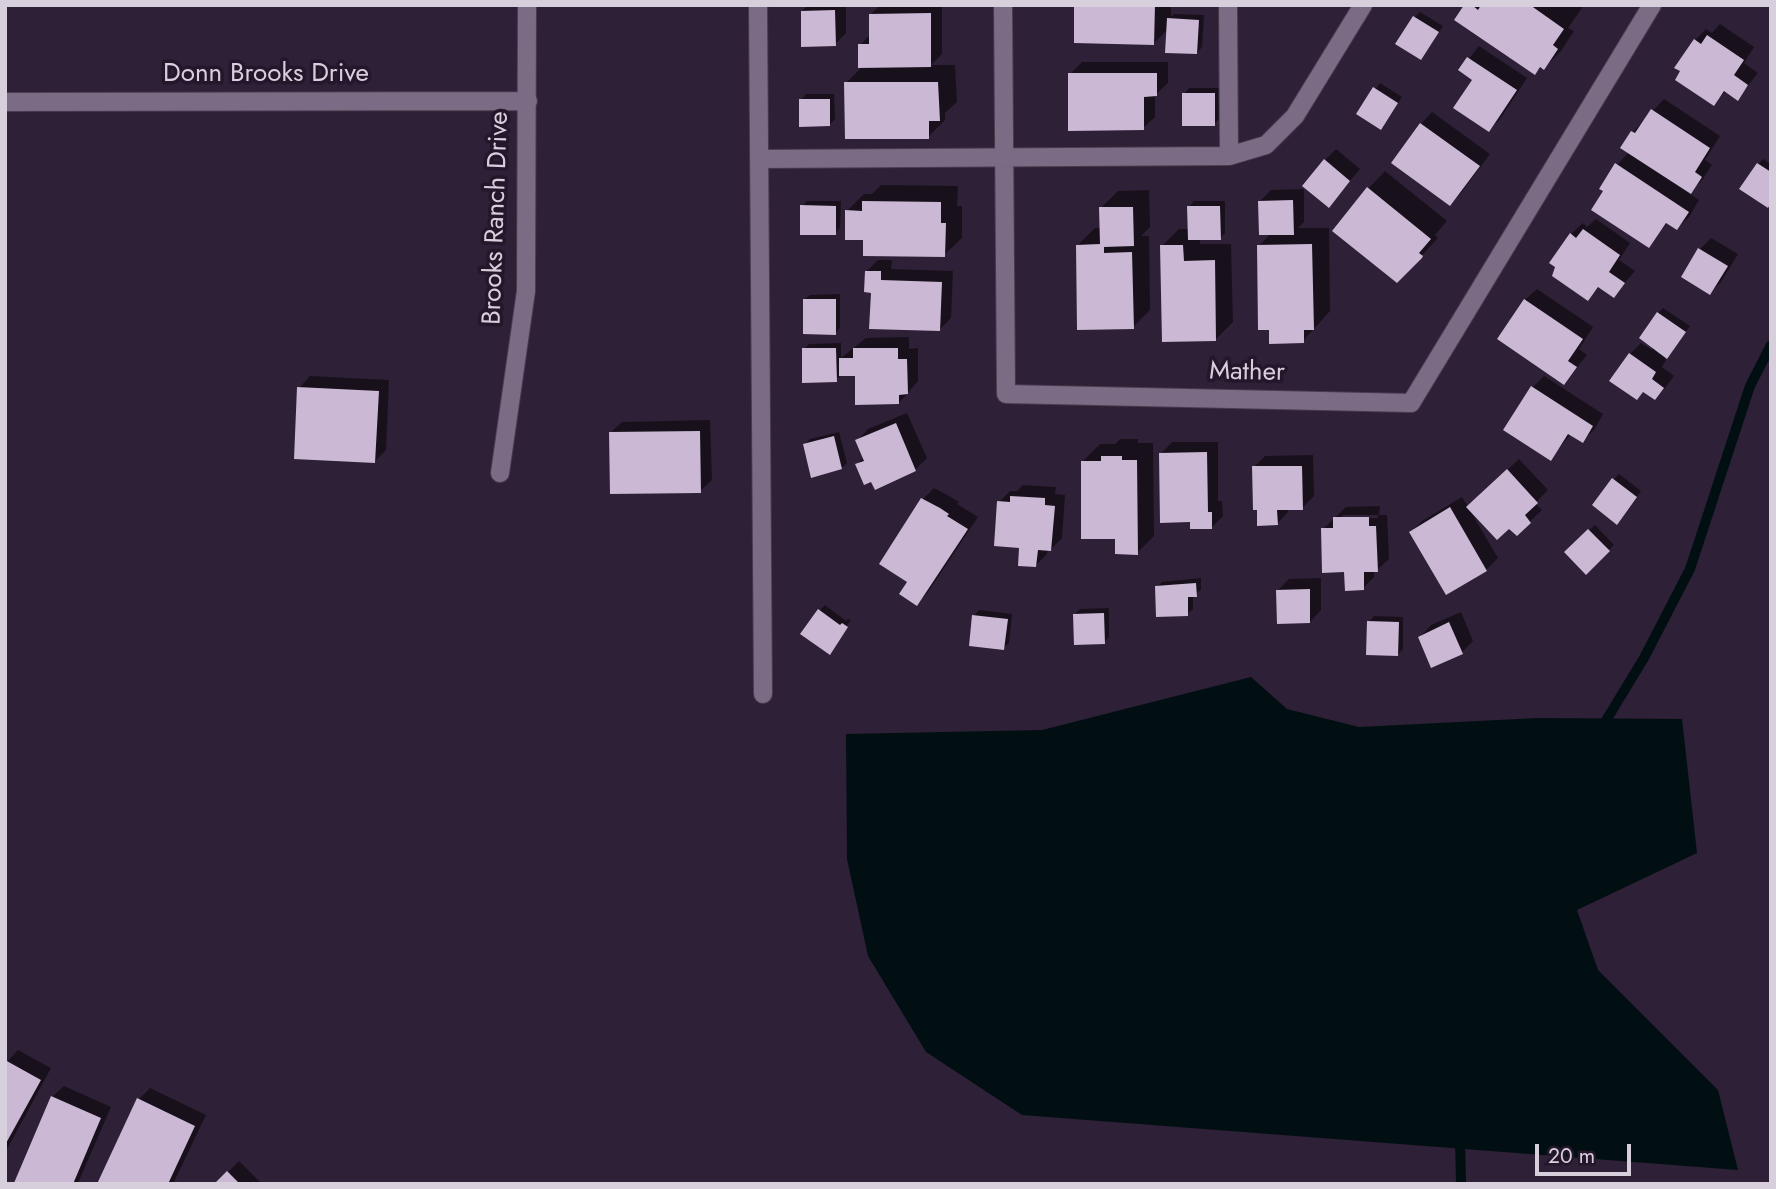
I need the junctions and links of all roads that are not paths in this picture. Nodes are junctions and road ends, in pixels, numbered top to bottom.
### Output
1 (527, 5) edge
2 (758, 5) edge
3 (1003, 5) edge
4 (1228, 5) edge
5 (1363, 5) edge
6 (1652, 5) edge
7 (527, 101) junction
8 (5, 102) edge
9 (1229, 156) junction
10 (1005, 157) junction
11 (759, 159) junction
12 (500, 474) dead end
13 (763, 694) dead end

1 - 7 street, Brooks Ranch Drive
2 - 11 street
3 - 10 street, Mather
4 - 9 street
5 - 9 street
6 - 10 street, Mather
7 - 8 street, Donn Brooks Drive
7 - 12 street, Brooks Ranch Drive
9 - 10 street
10 - 11 street
11 - 13 street

